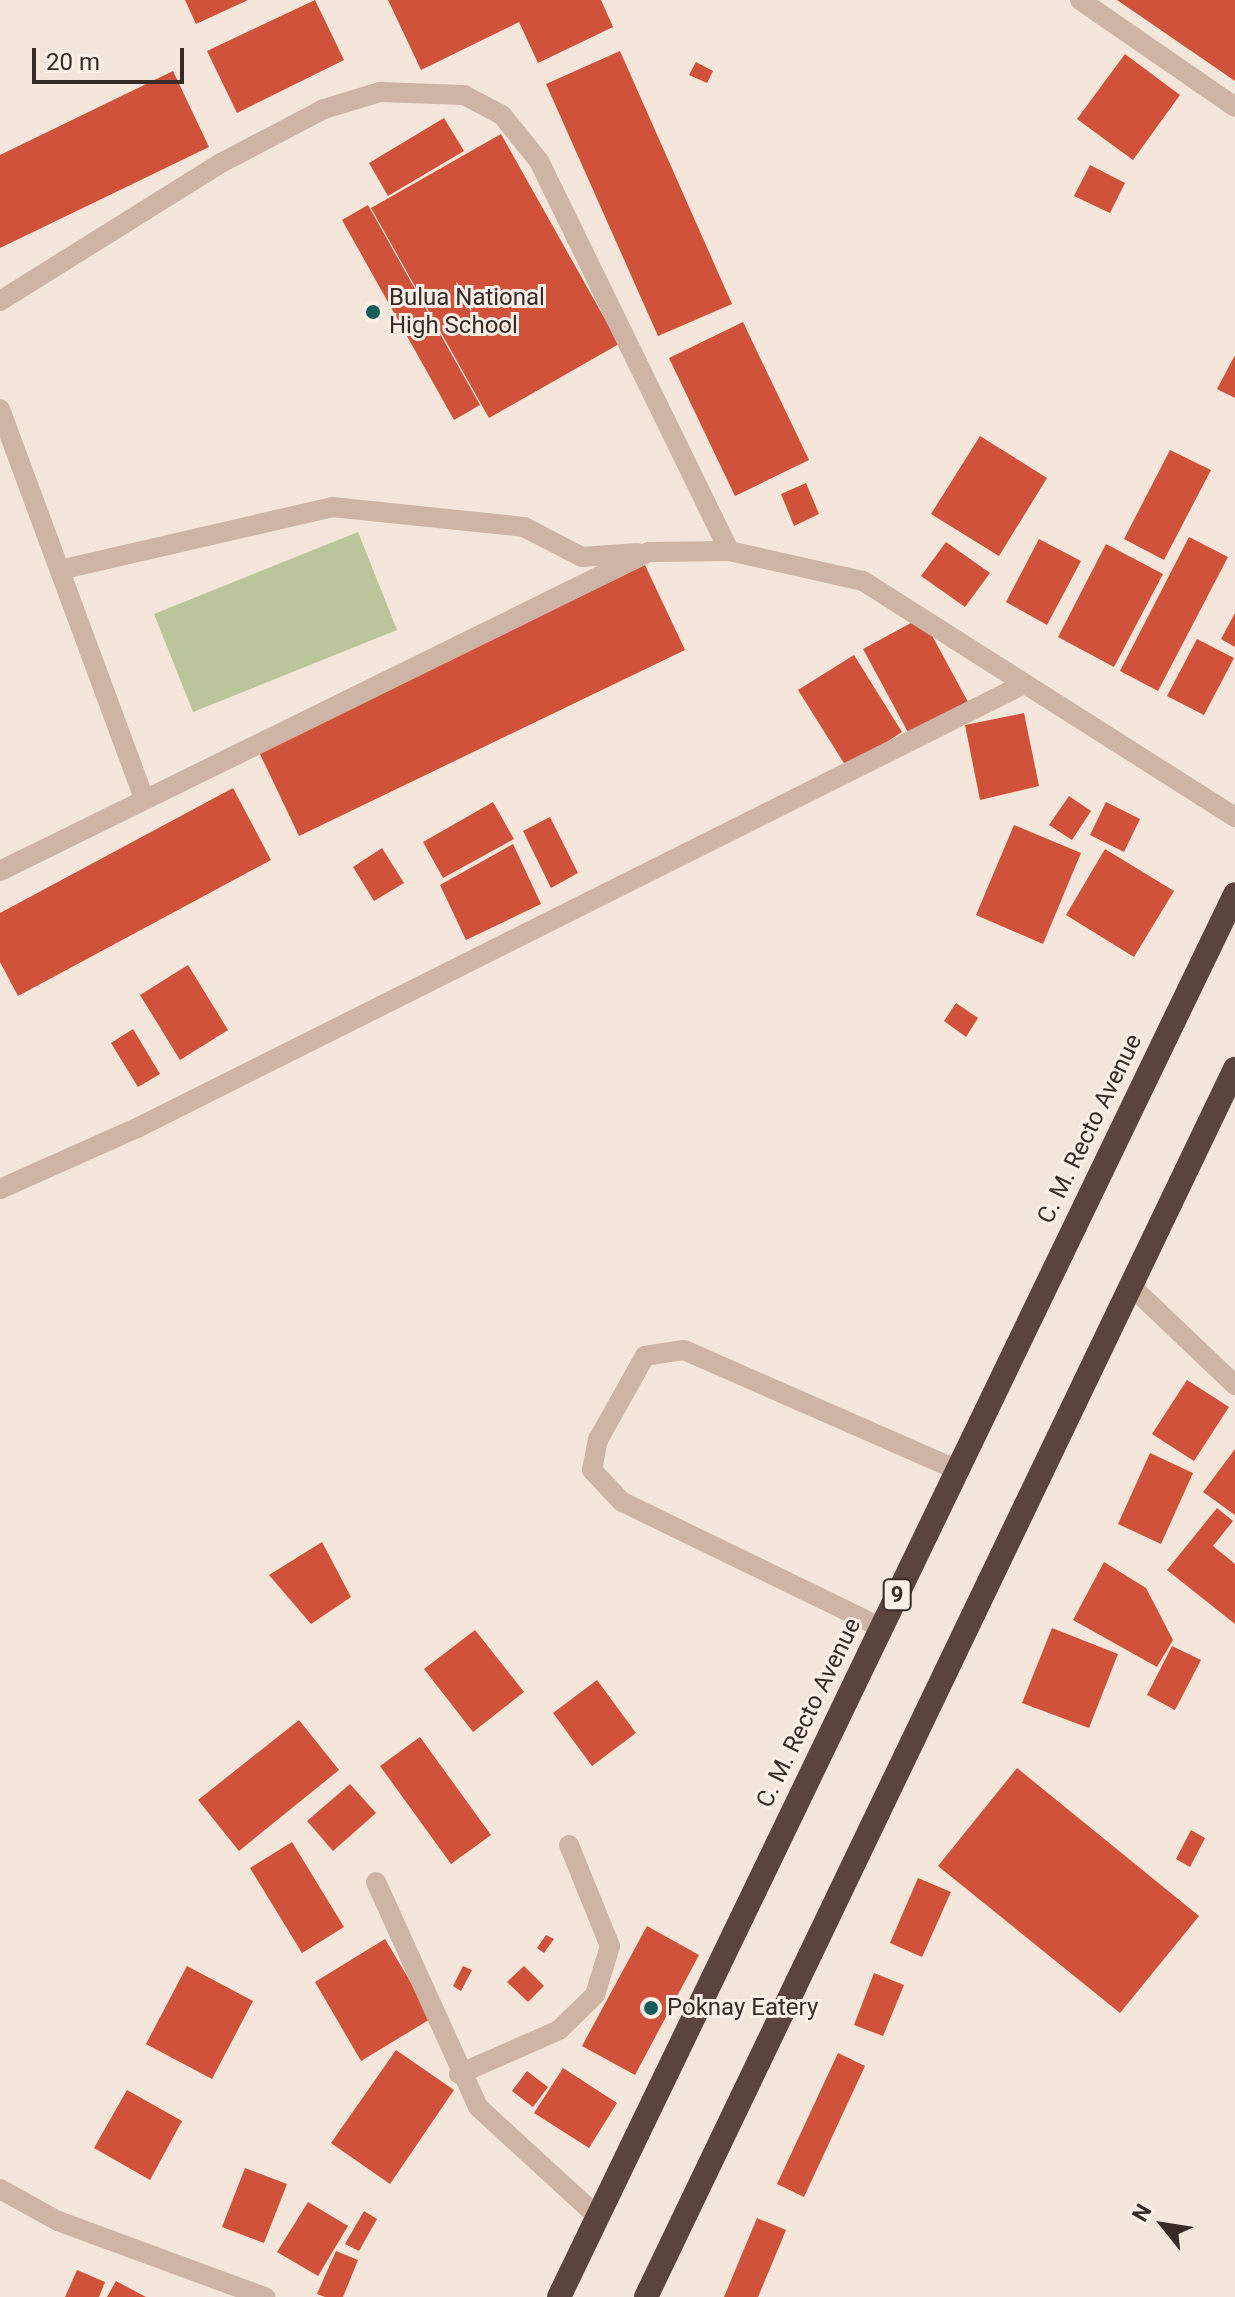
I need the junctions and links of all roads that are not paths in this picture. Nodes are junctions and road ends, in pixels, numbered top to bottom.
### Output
1 (1080, 0) edge
2 (1235, 107) edge
3 (0, 301) edge
4 (0, 409) edge
5 (729, 551) junction
6 (649, 552) junction
7 (64, 569) junction
8 (1022, 685) junction
9 (143, 796) junction
10 (1235, 817) edge
11 (0, 871) edge
12 (1235, 894) edge
13 (1235, 1069) edge
14 (0, 1189) edge
15 (1131, 1286) junction
16 (1235, 1385) edge
17 (957, 1470) junction
18 (882, 1628) junction
19 (569, 1845) dead end
20 (376, 1882) dead end
21 (459, 2074) junction
22 (0, 2189) edge
23 (597, 2216) junction
24 (265, 2297) edge
25 (559, 2297) edge
26 (646, 2297) edge

1 - 2 street
3 - 5 street
4 - 7 street
5 - 6 street
5 - 8 street
6 - 7 street
6 - 9 street
7 - 9 street
8 - 10 street
8 - 14 street
9 - 11 street
12 - 17 highway, C. M. Recto Avenue / 9
13 - 15 highway
15 - 16 street
15 - 26 highway
17 - 18 highway, C. M. Recto Avenue / 9
17 - 18 street
18 - 23 highway, C. M. Recto Avenue / 9
19 - 21 street
20 - 21 street
21 - 23 street
22 - 24 street
23 - 25 highway, C. M. Recto Avenue / 9

